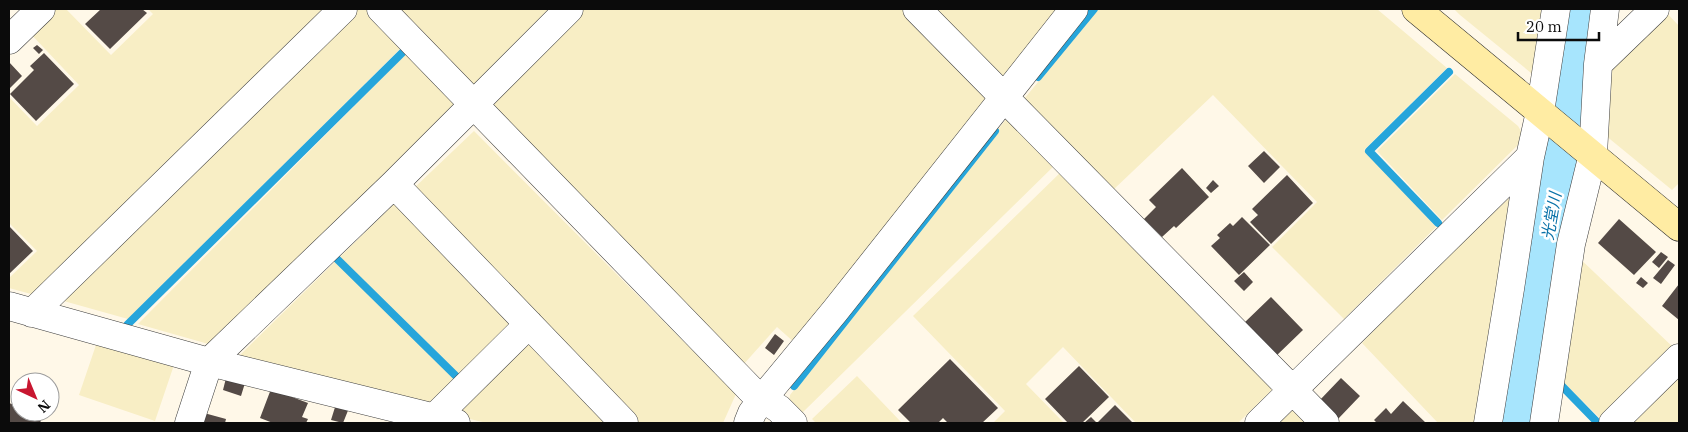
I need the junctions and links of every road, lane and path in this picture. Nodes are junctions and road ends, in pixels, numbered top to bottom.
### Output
1 (40, 9) edge
2 (343, 9) edge
3 (381, 9) edge
4 (569, 9) edge
5 (917, 9) edge
6 (1074, 9) edge
7 (1416, 9) edge
8 (1556, 9) edge
9 (1605, 9) edge
10 (1655, 9) edge
11 (9, 40) edge
12 (1598, 64) junction
13 (1004, 96) junction
14 (474, 103) junction
15 (1542, 113) junction
16 (1590, 151) junction
17 (1530, 158) junction
18 (394, 184) junction
19 (1679, 227) edge
20 (20, 309) edge
21 (529, 324) junction
22 (1679, 358) edge
23 (209, 362) junction
24 (1292, 390) junction
25 (764, 398) junction
26 (439, 422) edge
27 (189, 423) edge
28 (624, 423) edge
29 (748, 423) edge
30 (793, 423) edge
31 (1259, 423) edge
32 (1325, 423) edge
33 (1488, 423) edge
34 (1544, 423) edge
35 (1614, 423) edge

1 - 11 street
2 - 20 street
3 - 14 street
4 - 14 street
5 - 13 street
6 - 13 street
7 - 15 street
8 - 15 street
9 - 12 street
10 - 12 street
12 - 16 street
13 - 24 street
13 - 25 street
14 - 18 street
14 - 25 street
15 - 16 street
15 - 17 street
16 - 19 street
16 - 34 street
17 - 24 street
17 - 33 street
18 - 21 street
18 - 23 street
20 - 23 street
21 - 26 street
21 - 28 street
22 - 35 street
23 - 26 street
23 - 27 street
24 - 31 street
24 - 32 street
25 - 29 street
25 - 30 street

